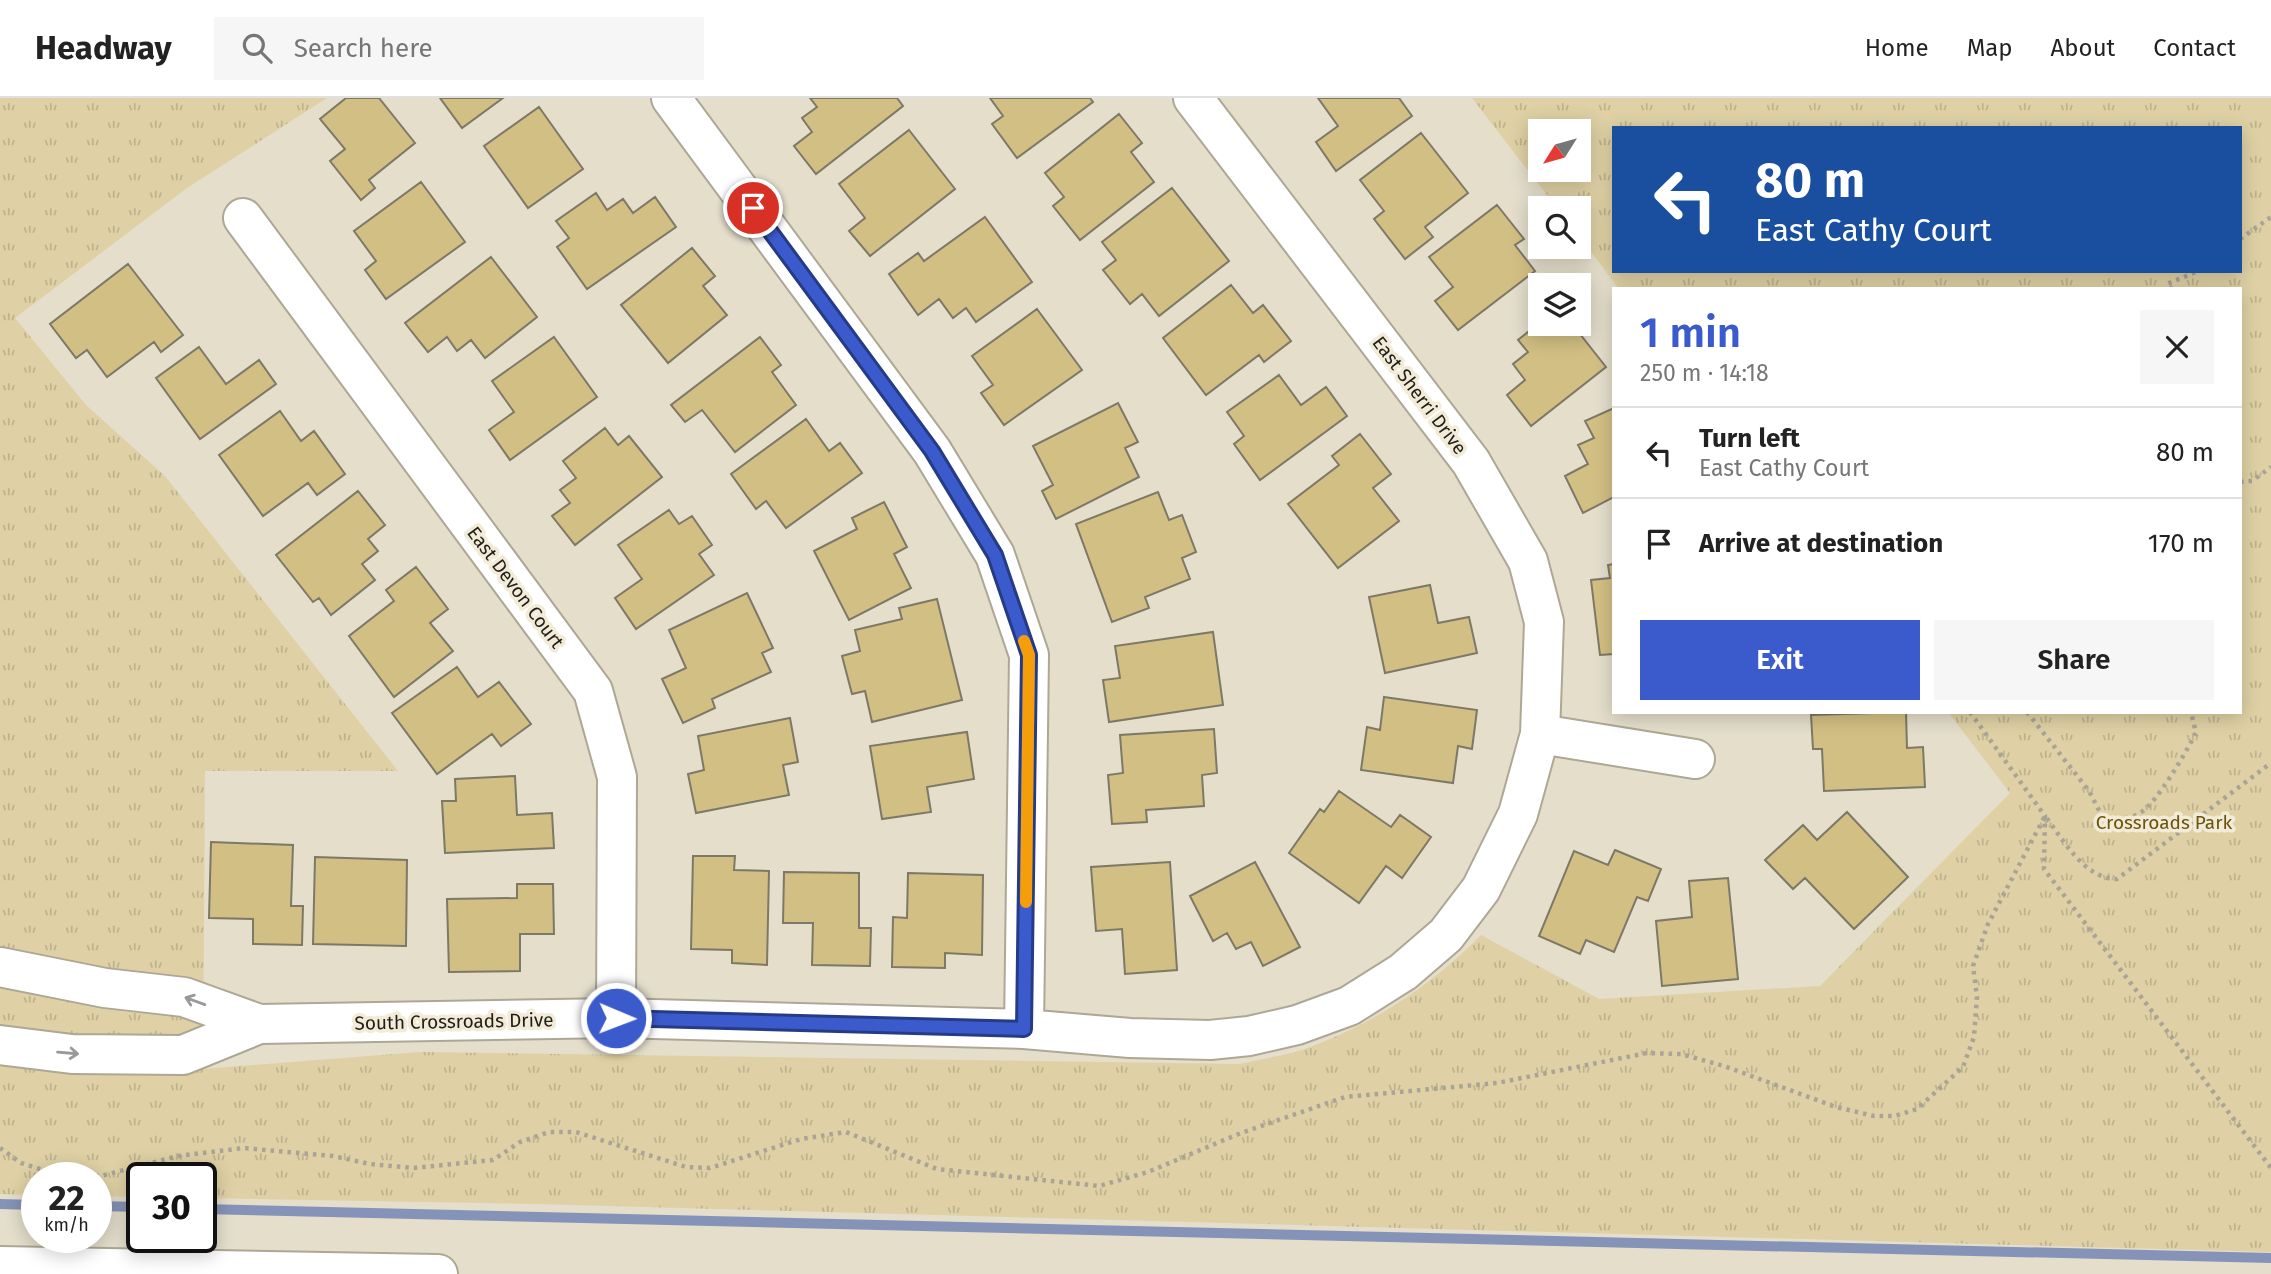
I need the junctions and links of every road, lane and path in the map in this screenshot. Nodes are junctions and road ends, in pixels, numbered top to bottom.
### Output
1 (671, 98) edge
2 (1193, 98) edge
3 (2271, 217) edge
4 (243, 218) dead end
5 (2242, 238) edge
6 (2193, 273) edge
7 (2170, 287) edge
8 (2271, 467) edge
9 (2242, 482) edge
10 (1971, 714) edge
11 (2029, 714) edge
12 (2192, 714) edge
13 (1540, 734) junction
14 (1695, 759) dead end
15 (2271, 763) edge
16 (2045, 816) junction
17 (0, 967) edge
18 (616, 1018) junction
19 (259, 1024) junction
20 (1024, 1029) junction
21 (0, 1045) edge
22 (0, 1147) edge
23 (21, 1163) edge
24 (2271, 1168) edge
25 (112, 1173) edge
26 (0, 1266) edge
27 (438, 1274) edge

1 - 20 street
2 - 13 street, East Sherri Drive
3 - 5 path
4 - 18 street, East Devon Court
6 - 7 path
8 - 9 path
10 - 16 path
11 - 12 path
13 - 14 street
13 - 20 street, South Crossroads Drive
15 - 16 path
16 - 24 path
16 - 25 path
19 -> 17 street, South Crossroads Drive
18 - 19 street, South Crossroads Drive
18 - 20 street, South Crossroads Drive
21 -> 19 street, South Crossroads Drive
22 - 23 path
26 - 27 street

